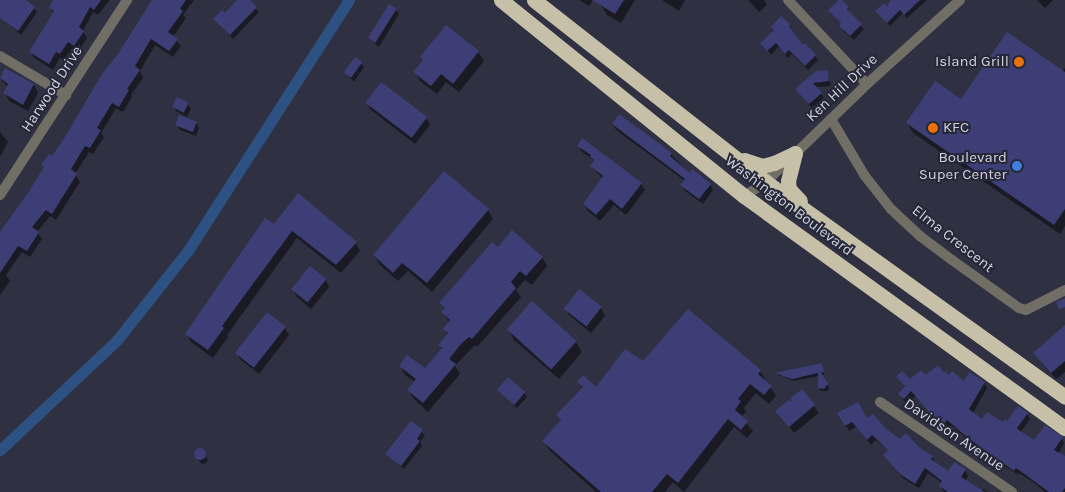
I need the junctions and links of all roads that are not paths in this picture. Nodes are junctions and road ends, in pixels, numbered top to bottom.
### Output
1 (127, 0) edge
2 (501, 0) edge
3 (534, 0) edge
4 (788, 0) edge
5 (960, 0) edge
6 (0, 56) edge
7 (867, 84) junction
8 (66, 95) junction
9 (831, 119) junction
10 (715, 142) junction
11 (795, 153) junction
12 (766, 182) junction
13 (0, 194) edge
14 (744, 196) junction
15 (816, 219) junction
16 (1065, 290) edge
17 (1065, 397) edge
18 (880, 402) dead end
19 (1065, 428) edge
20 (1012, 492) edge

1 - 8 street, Harwood Drive
2 - 14 highway, Washington Boulevard
3 - 10 highway, Washington Boulevard
4 - 7 street
5 - 7 street, Ken Hill Drive
6 - 8 street
7 - 9 street, Ken Hill Drive
8 - 13 street, Harwood Drive
9 - 11 street, Ken Hill Drive
9 - 16 street, Elma Crescent
10 - 11 highway
10 - 12 highway, Washington Boulevard
11 - 12 street, Ken Hill Drive
11 - 15 highway
12 - 14 street, Ken Hill Drive
12 - 15 highway, Washington Boulevard
14 - 19 highway, Washington Boulevard
15 - 17 highway, Washington Boulevard
18 - 20 street, Davidson Avenue

